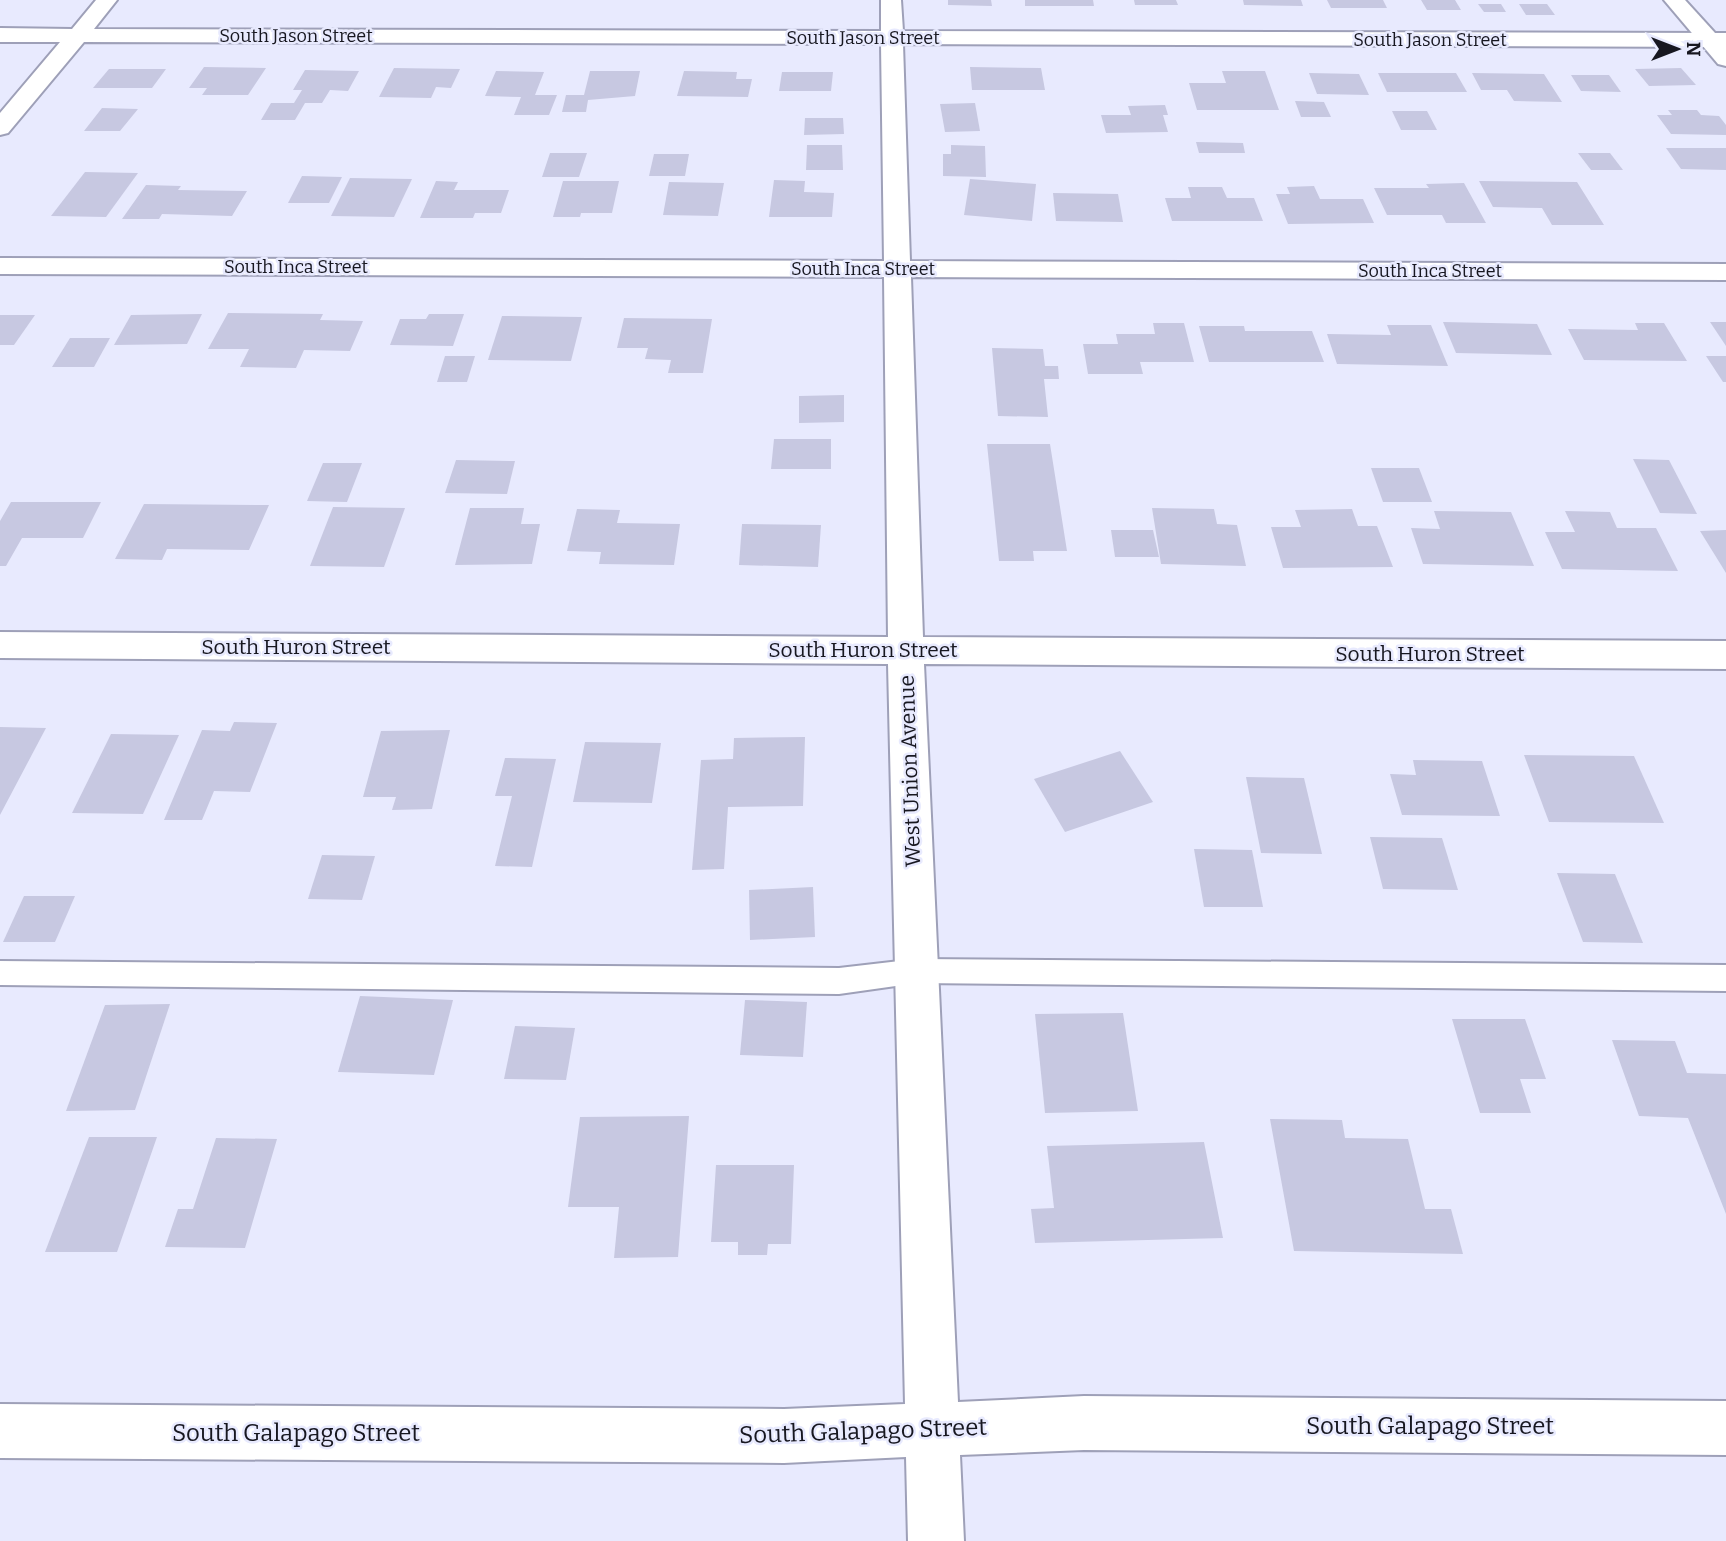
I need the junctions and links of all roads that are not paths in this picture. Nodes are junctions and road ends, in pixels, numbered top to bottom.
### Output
1 (107, 0) edge
2 (891, 0) edge
3 (1674, 0) edge
4 (0, 34) edge
5 (77, 35) junction
6 (892, 38) junction
7 (1718, 40) edge
8 (1726, 59) edge
9 (0, 128) edge
10 (0, 265) edge
11 (898, 270) junction
12 (1726, 272) edge
13 (0, 645) edge
14 (906, 650) junction
15 (1726, 655) edge
16 (917, 971) junction
17 (0, 973) edge
18 (1726, 978) edge
19 (1726, 1428) edge
20 (0, 1431) edge
21 (933, 1431) junction
22 (936, 1541) edge

1 - 5 street
2 - 6 street, West Union Avenue
3 - 7 street
4 - 5 street, South Jason Street
5 - 6 street, South Jason Street
5 - 9 street
6 - 7 street, South Jason Street
6 - 11 street, West Union Avenue
7 - 8 street
10 - 11 street, South Inca Street
11 - 12 street, South Inca Street
11 - 14 street, West Union Avenue
13 - 14 street, South Huron Street
14 - 15 street, South Huron Street
14 - 16 street, West Union Avenue
16 - 17 lane
16 - 18 lane
16 - 21 street, West Union Avenue
19 - 21 street, South Galapago Street
20 - 21 street, South Galapago Street
21 - 22 street, West Union Avenue

